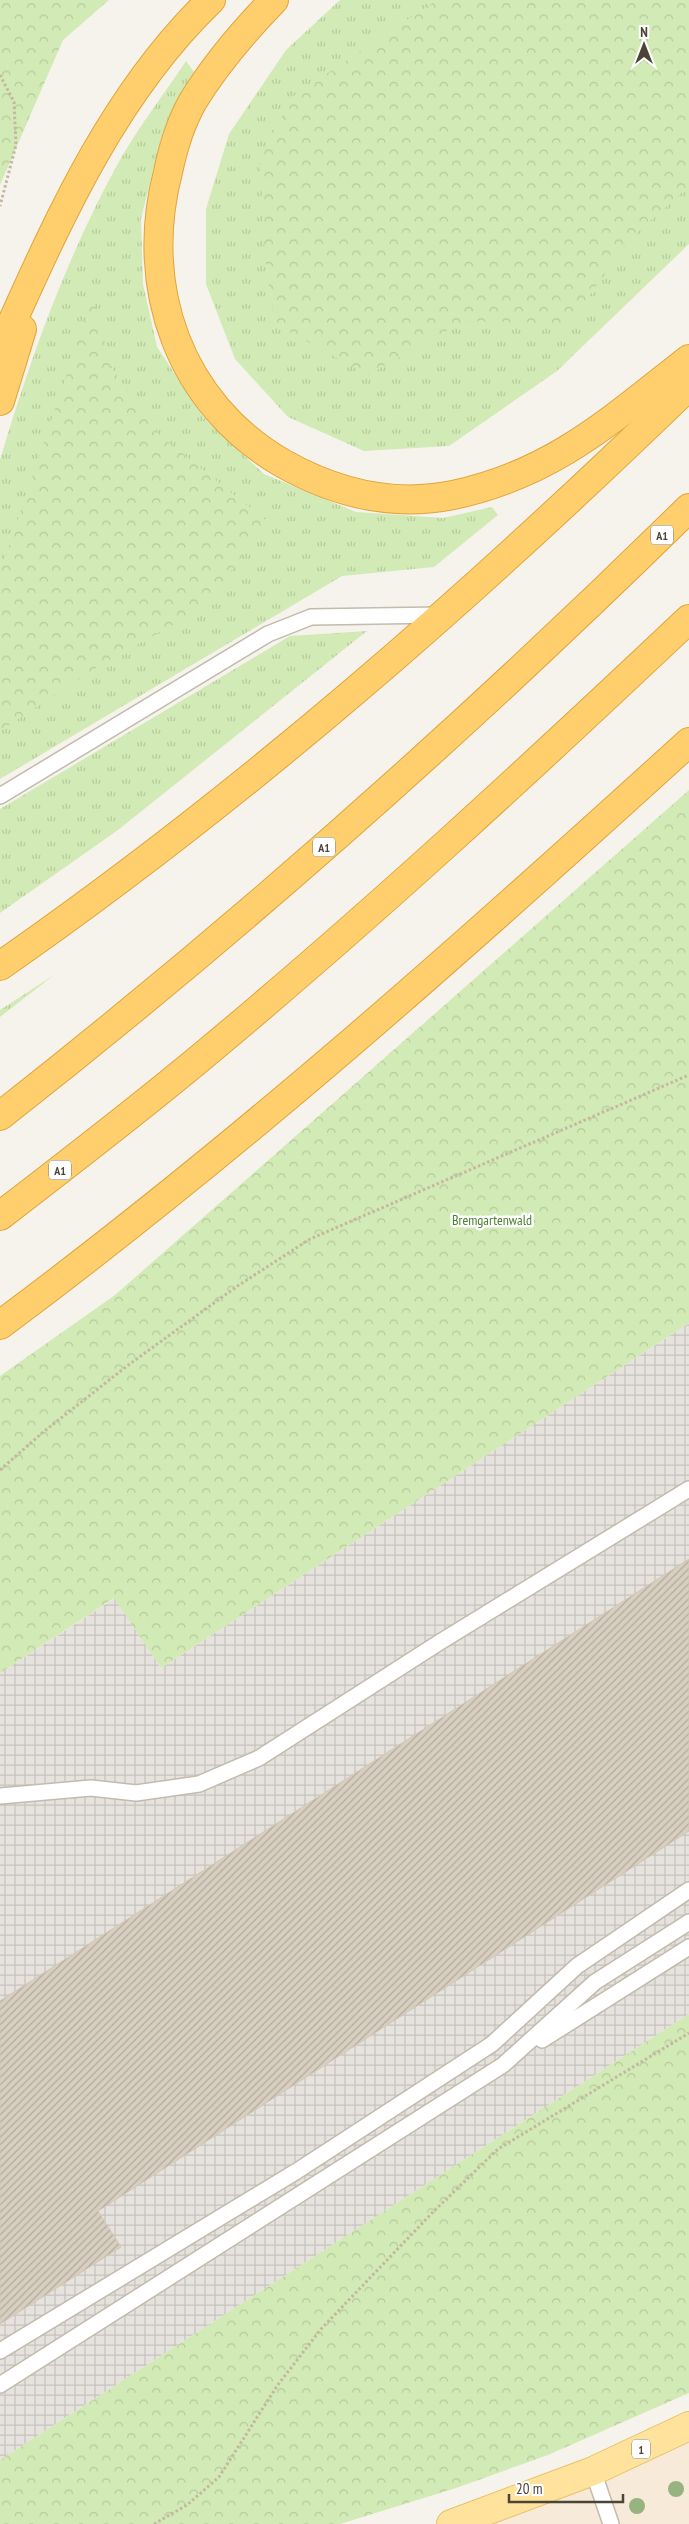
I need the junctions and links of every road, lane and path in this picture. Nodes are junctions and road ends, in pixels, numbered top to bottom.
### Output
1 (211, 0) edge
2 (274, 0) edge
3 (0, 75) edge
4 (0, 206) edge
5 (51, 236) junction
6 (0, 348) edge
7 (689, 360) edge
8 (689, 386) edge
9 (0, 401) edge
10 (689, 508) edge
11 (444, 615) junction
12 (689, 619) edge
13 (689, 742) edge
14 (0, 796) edge
15 (0, 966) edge
16 (689, 1075) edge
17 (0, 1116) edge
18 (0, 1216) edge
19 (0, 1325) edge
20 (0, 1470) edge
21 (689, 1489) edge
22 (0, 1796) edge
23 (689, 1890) edge
24 (689, 1922) edge
25 (689, 1946) edge
26 (689, 2033) edge
27 (503, 2065) junction
28 (0, 2351) edge
29 (0, 2385) edge
30 (689, 2426) edge
31 (593, 2471) junction
32 (154, 2524) edge
33 (451, 2524) edge
34 (611, 2524) edge

1 - 5 highway
2 - 7 highway
3 - 4 path
5 - 6 highway
5 - 9 highway
8 - 11 highway
10 - 17 highway, A1
11 - 14 lane
11 - 15 highway
12 - 18 highway, A1
13 - 19 highway
16 - 20 path
21 - 22 lane
23 - 28 lane
24 - 27 lane
25 - 27 lane
26 - 32 path
27 - 29 lane
30 - 31 main road, 1
31 - 33 main road, 1
31 - 34 lane

